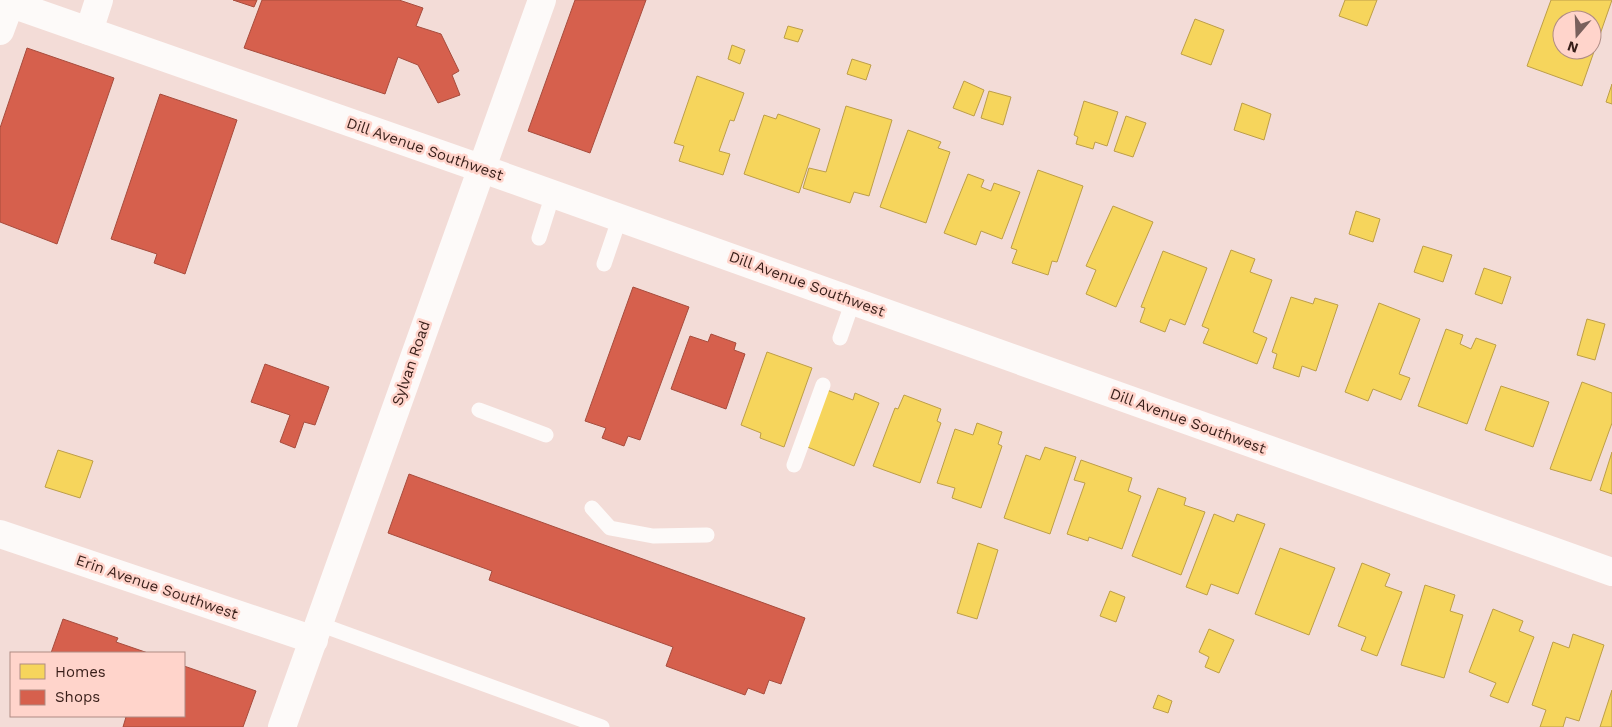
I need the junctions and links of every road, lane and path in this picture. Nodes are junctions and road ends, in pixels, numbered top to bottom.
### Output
1 (99, 0) edge
2 (542, 0) edge
3 (5, 2) edge
4 (0, 31) edge
5 (89, 31) junction
6 (480, 168) junction
7 (552, 194) junction
8 (620, 217) junction
9 (539, 238) dead end
10 (604, 264) dead end
11 (853, 301) junction
12 (840, 338) dead end
13 (823, 385) dead end
14 (479, 410) dead end
15 (546, 435) dead end
16 (794, 465) dead end
17 (592, 508) dead end
18 (0, 534) edge
19 (707, 535) dead end
20 (1612, 572) edge
21 (316, 632) junction
22 (282, 727) edge
23 (602, 727) edge

1 - 5 main road
2 - 6 main road, Sylvan Road
3 - 4 main road
3 - 5 main road, Dill Avenue Southwest
5 - 6 main road, Dill Avenue Southwest
6 - 7 main road, Dill Avenue Southwest
6 - 21 main road, Sylvan Road
7 - 8 main road, Dill Avenue Southwest
7 - 9 lane
8 - 10 lane
8 - 11 main road, Dill Avenue Southwest
11 - 12 lane
11 - 20 main road, Dill Avenue Southwest
13 - 16 lane
14 - 15 lane
17 - 19 lane
18 - 21 main road, Erin Avenue Southwest
21 - 22 main road, Sylvan Road
21 - 23 lane

